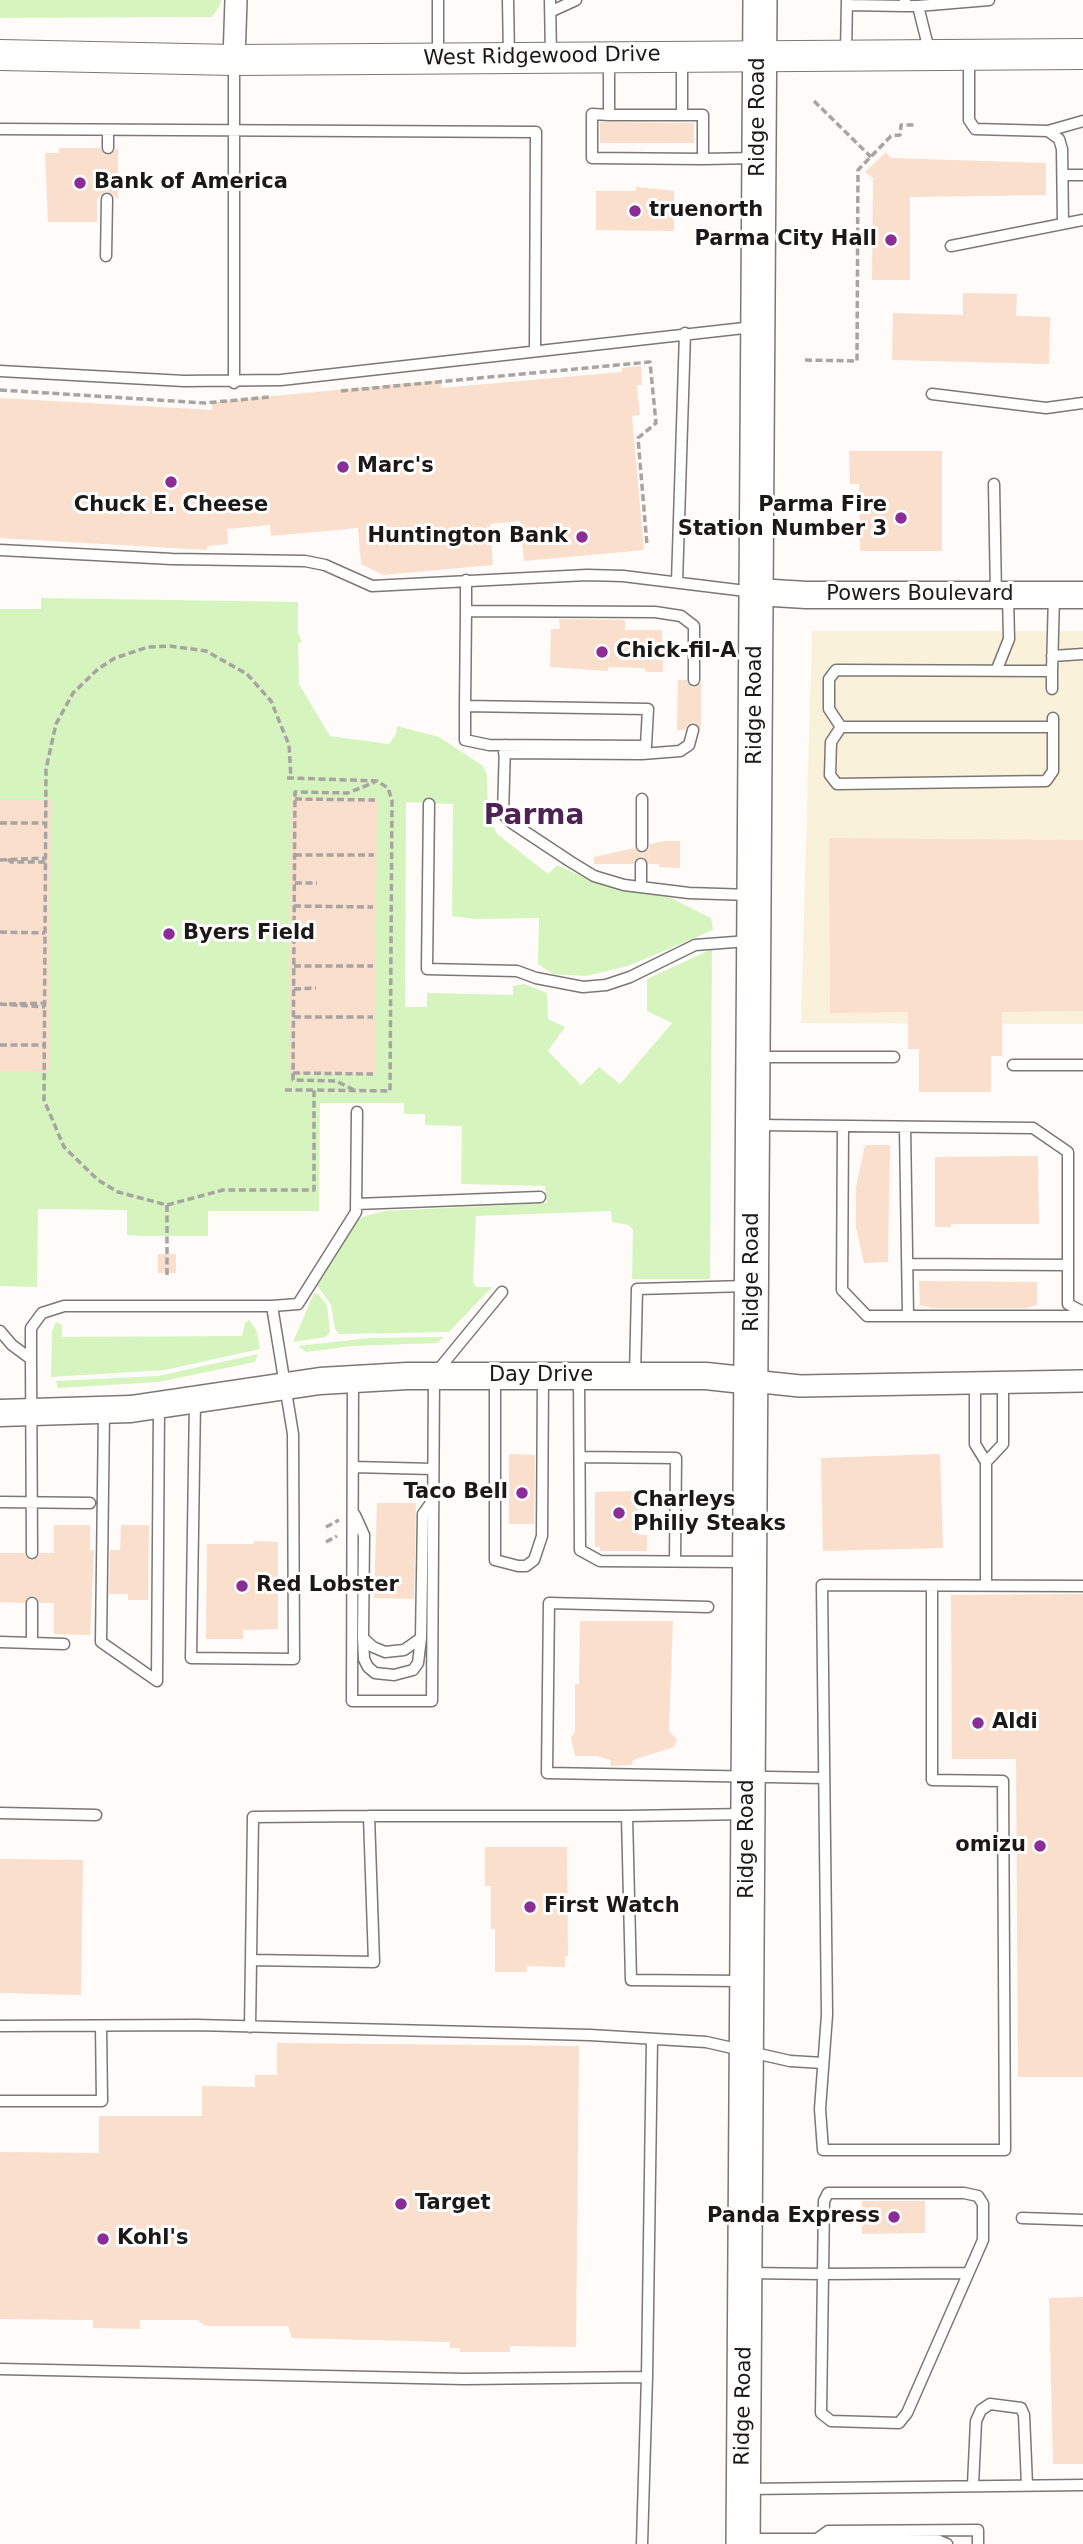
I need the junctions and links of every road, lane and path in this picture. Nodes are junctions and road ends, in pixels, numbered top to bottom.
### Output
1 (236, 0) edge
2 (438, 0) edge
3 (508, 0) edge
4 (576, 0) edge
5 (760, 0) edge
6 (989, 0) edge
7 (847, 3) edge
8 (905, 3) edge
9 (551, 6) edge
10 (918, 6) junction
11 (4, 51) edge
12 (759, 54) junction
13 (846, 54) junction
14 (969, 54) junction
15 (1083, 54) edge
16 (682, 55) junction
17 (609, 56) junction
18 (509, 57) junction
19 (551, 57) junction
20 (930, 57) junction
21 (438, 58) junction
22 (234, 60) junction
23 (814, 101) dead end
24 (609, 114) junction
25 (682, 114) junction
26 (1083, 121) edge
27 (915, 125) dead end
28 (0, 129) edge
29 (108, 130) junction
30 (1048, 131) junction
31 (236, 132) junction
32 (107, 148) dead end
33 (871, 157) junction
34 (759, 158) junction
35 (703, 159) junction
36 (1063, 175) junction
37 (1083, 175) edge
38 (107, 199) dead end
39 (1083, 220) edge
40 (1063, 223) junction
41 (951, 246) dead end
42 (106, 256) dead end
43 (758, 327) junction
44 (685, 333) junction
45 (535, 350) junction
46 (805, 360) dead end
47 (648, 362) dead end
48 (0, 371) edge
49 (234, 383) junction
50 (932, 394) dead end
51 (1083, 403) edge
52 (994, 484) dead end
53 (647, 545) dead end
54 (0, 550) edge
55 (467, 580) junction
56 (677, 582) junction
57 (757, 592) junction
58 (1002, 595) junction
59 (1054, 595) junction
60 (1083, 595) edge
61 (466, 611) junction
62 (1083, 653) edge
63 (1052, 656) junction
64 (997, 668) junction
65 (1052, 671) junction
66 (694, 680) dead end
67 (1052, 689) dead end
68 (465, 706) junction
69 (841, 727) junction
70 (693, 730) dead end
71 (505, 749) junction
72 (377, 781) junction
73 (295, 799) junction
74 (642, 799) dead end
75 (375, 800) dead end
76 (429, 804) dead end
77 (0, 823) edge
78 (46, 823) junction
79 (642, 846) dead end
80 (295, 855) junction
81 (374, 855) dead end
82 (0, 860) edge
83 (46, 860) junction
84 (641, 864) dead end
85 (295, 883) junction
86 (317, 883) dead end
87 (641, 887) junction
88 (755, 895) junction
89 (294, 906) junction
90 (373, 907) dead end
91 (0, 932) edge
92 (45, 933) junction
93 (755, 942) junction
94 (294, 966) junction
95 (373, 966) dead end
96 (316, 988) dead end
97 (294, 989) junction
98 (0, 1004) edge
99 (45, 1005) junction
100 (293, 1017) junction
101 (373, 1017) dead end
102 (0, 1045) edge
103 (44, 1045) junction
104 (754, 1057) junction
105 (894, 1057) dead end
106 (1013, 1065) dead end
107 (1083, 1065) edge
108 (293, 1073) junction
109 (373, 1074) dead end
110 (285, 1090) dead end
111 (314, 1090) junction
112 (356, 1091) junction
113 (357, 1112) dead end
114 (754, 1125) junction
115 (843, 1126) junction
116 (905, 1127) junction
117 (540, 1196) dead end
118 (356, 1203) junction
119 (167, 1205) junction
120 (908, 1264) junction
121 (1068, 1265) junction
122 (167, 1277) dead end
123 (753, 1286) junction
124 (502, 1292) dead end
125 (272, 1306) junction
126 (1083, 1314) edge
127 (908, 1316) junction
128 (0, 1331) edge
129 (31, 1359) junction
130 (433, 1376) junction
131 (495, 1376) junction
132 (543, 1376) junction
133 (579, 1376) junction
134 (635, 1376) junction
135 (353, 1378) junction
136 (752, 1381) junction
137 (1083, 1381) edge
138 (1003, 1383) junction
139 (975, 1384) junction
140 (286, 1385) junction
141 (195, 1401) junction
142 (159, 1407) junction
143 (104, 1412) junction
144 (0, 1413) edge
145 (31, 1413) junction
146 (580, 1457) junction
147 (986, 1462) junction
148 (353, 1467) junction
149 (433, 1469) junction
150 (433, 1500) junction
151 (0, 1502) edge
152 (31, 1503) junction
153 (90, 1503) dead end
154 (353, 1509) junction
155 (344, 1518) dead end
156 (326, 1527) dead end
157 (32, 1553) dead end
158 (675, 1561) junction
159 (749, 1562) junction
160 (986, 1585) junction
161 (932, 1586) junction
162 (1083, 1586) edge
163 (32, 1603) dead end
164 (708, 1607) dead end
165 (363, 1638) junction
166 (421, 1638) junction
167 (0, 1642) edge
168 (32, 1643) junction
169 (64, 1644) dead end
170 (748, 1776) junction
171 (824, 1778) junction
172 (0, 1813) edge
173 (748, 1814) junction
174 (96, 1815) dead end
175 (369, 1816) junction
176 (627, 1816) junction
177 (251, 1961) junction
178 (748, 1981) junction
179 (0, 2026) edge
180 (101, 2026) junction
181 (250, 2027) junction
182 (652, 2039) junction
183 (747, 2050) junction
184 (823, 2063) junction
185 (0, 2101) edge
186 (1021, 2218) dead end
187 (1083, 2220) edge
188 (746, 2273) junction
189 (968, 2273) junction
190 (823, 2274) junction
191 (0, 2369) edge
192 (647, 2377) junction
193 (1083, 2485) edge
194 (973, 2486) junction
195 (1027, 2486) junction
196 (743, 2490) junction
197 (817, 2541) edge
198 (743, 2542) edge
199 (642, 2544) edge
200 (947, 2544) edge
201 (978, 2544) edge

1 - 22 street
2 - 21 lane
3 - 18 lane
4 - 9 lane
5 - 12 main road, Ridge Road
6 - 10 lane
7 - 8 lane
7 - 13 lane
8 - 10 lane
9 - 19 lane
10 - 20 lane
11 - 22 main road, West Ridgewood Drive
12 - 13 main road, West Ridgewood Drive
12 - 16 main road, West Ridgewood Drive
12 - 34 main road, Ridge Road
13 - 20 main road, West Ridgewood Drive
14 - 15 main road, West Ridgewood Drive
14 - 20 main road, West Ridgewood Drive
14 - 30 lane
16 - 17 main road, West Ridgewood Drive
16 - 25 lane
17 - 19 main road, West Ridgewood Drive
17 - 24 lane
18 - 19 main road, West Ridgewood Drive
18 - 21 main road, West Ridgewood Drive
21 - 22 main road, West Ridgewood Drive
22 - 31 lane
23 - 33 path
24 - 25 lane
24 - 35 lane
25 - 35 lane
26 - 30 lane
27 - 33 path
28 - 29 lane
29 - 31 lane
29 - 32 lane
30 - 36 lane
31 - 45 lane
31 - 49 lane
33 - 46 path
34 - 35 lane
34 - 43 main road, Ridge Road
36 - 37 lane
36 - 40 lane
38 - 42 lane
39 - 40 lane
40 - 41 lane
43 - 44 lane
43 - 57 main road, Ridge Road
44 - 45 lane
44 - 56 lane
45 - 49 lane
47 - 53 path
48 - 49 lane
50 - 51 lane
52 - 58 lane
54 - 55 lane
55 - 56 lane
55 - 61 lane
56 - 57 lane
57 - 58 street, Powers Boulevard
57 - 88 main road, Ridge Road
58 - 59 street, Powers Boulevard
58 - 64 lane
59 - 60 street, Powers Boulevard
59 - 63 lane
61 - 66 lane
61 - 68 lane
62 - 63 lane
63 - 65 lane
64 - 65 lane
64 - 69 lane
65 - 67 lane
68 - 71 lane
68 - 71 lane
69 - 69 lane
70 - 71 lane
71 - 87 lane
72 - 73 path
72 - 78 path
72 - 112 path
73 - 75 path
73 - 80 path
74 - 79 lane
76 - 93 lane
77 - 78 path
78 - 83 path
80 - 81 path
80 - 85 path
82 - 83 path
83 - 92 path
84 - 87 lane
85 - 86 path
85 - 89 path
87 - 88 lane
88 - 93 main road, Ridge Road
89 - 90 path
89 - 94 path
91 - 92 path
92 - 99 path
93 - 104 main road, Ridge Road
94 - 95 path
94 - 97 path
96 - 97 path
97 - 100 path
98 - 99 path
99 - 103 path
100 - 101 path
100 - 108 path
102 - 103 path
103 - 119 path
104 - 105 lane
104 - 114 main road, Ridge Road
106 - 107 lane
108 - 109 path
108 - 112 path
110 - 111 path
111 - 112 path
111 - 119 path
113 - 118 lane
114 - 115 lane
114 - 123 main road, Ridge Road
115 - 116 lane
115 - 127 lane
116 - 120 lane
116 - 121 lane
117 - 118 lane
118 - 125 lane
119 - 122 path
120 - 121 lane
120 - 127 lane
121 - 126 lane
123 - 134 lane
123 - 136 main road, Ridge Road
124 - 130 lane
125 - 129 lane
125 - 140 lane
126 - 127 lane
128 - 129 lane
129 - 145 lane
130 - 131 street, Day Drive
130 - 135 street, Day Drive
130 - 149 lane
131 - 132 street, Day Drive
131 - 132 lane
132 - 133 street, Day Drive
133 - 134 street, Day Drive
133 - 146 lane
134 - 136 street, Day Drive
135 - 140 street, Day Drive
135 - 148 lane
136 - 139 street, Day Drive
136 - 159 main road, Ridge Road
137 - 138 street, Day Drive
138 - 139 street, Day Drive
138 - 147 lane
139 - 147 lane
140 - 141 street, Day Drive
140 - 141 lane
141 - 142 street, Day Drive
142 - 143 street, Day Drive
142 - 143 lane
143 - 145 street, Day Drive
144 - 145 street, Day Drive
145 - 152 lane
146 - 158 lane
146 - 158 lane
147 - 160 lane
148 - 149 lane
148 - 154 lane
149 - 150 lane
150 - 154 lane
150 - 166 lane
151 - 152 lane
152 - 153 lane
152 - 157 lane
154 - 165 lane
155 - 156 path
158 - 159 lane
159 - 170 main road, Ridge Road
160 - 161 lane
160 - 162 lane
161 - 171 lane
161 - 184 lane
163 - 168 lane
164 - 170 lane
165 - 166 lane
165 - 166 lane
167 - 168 lane
168 - 169 lane
170 - 171 lane
170 - 173 main road, Ridge Road
171 - 184 lane
172 - 174 lane
173 - 176 lane
173 - 178 main road, Ridge Road
175 - 176 lane
175 - 177 lane
175 - 177 lane
176 - 178 lane
177 - 181 lane
178 - 183 main road, Ridge Road
179 - 180 lane
180 - 181 lane
180 - 185 lane
181 - 182 lane
182 - 183 lane
182 - 192 lane
183 - 184 lane
183 - 188 main road, Ridge Road
186 - 187 lane
188 - 190 lane
188 - 196 main road, Ridge Road
189 - 190 lane
189 - 190 lane
189 - 190 lane
191 - 192 lane
192 - 199 lane
193 - 195 lane
194 - 195 lane
194 - 195 lane
194 - 196 lane
196 - 198 main road, Ridge Road
197 - 198 lane
197 - 200 lane
197 - 201 lane

